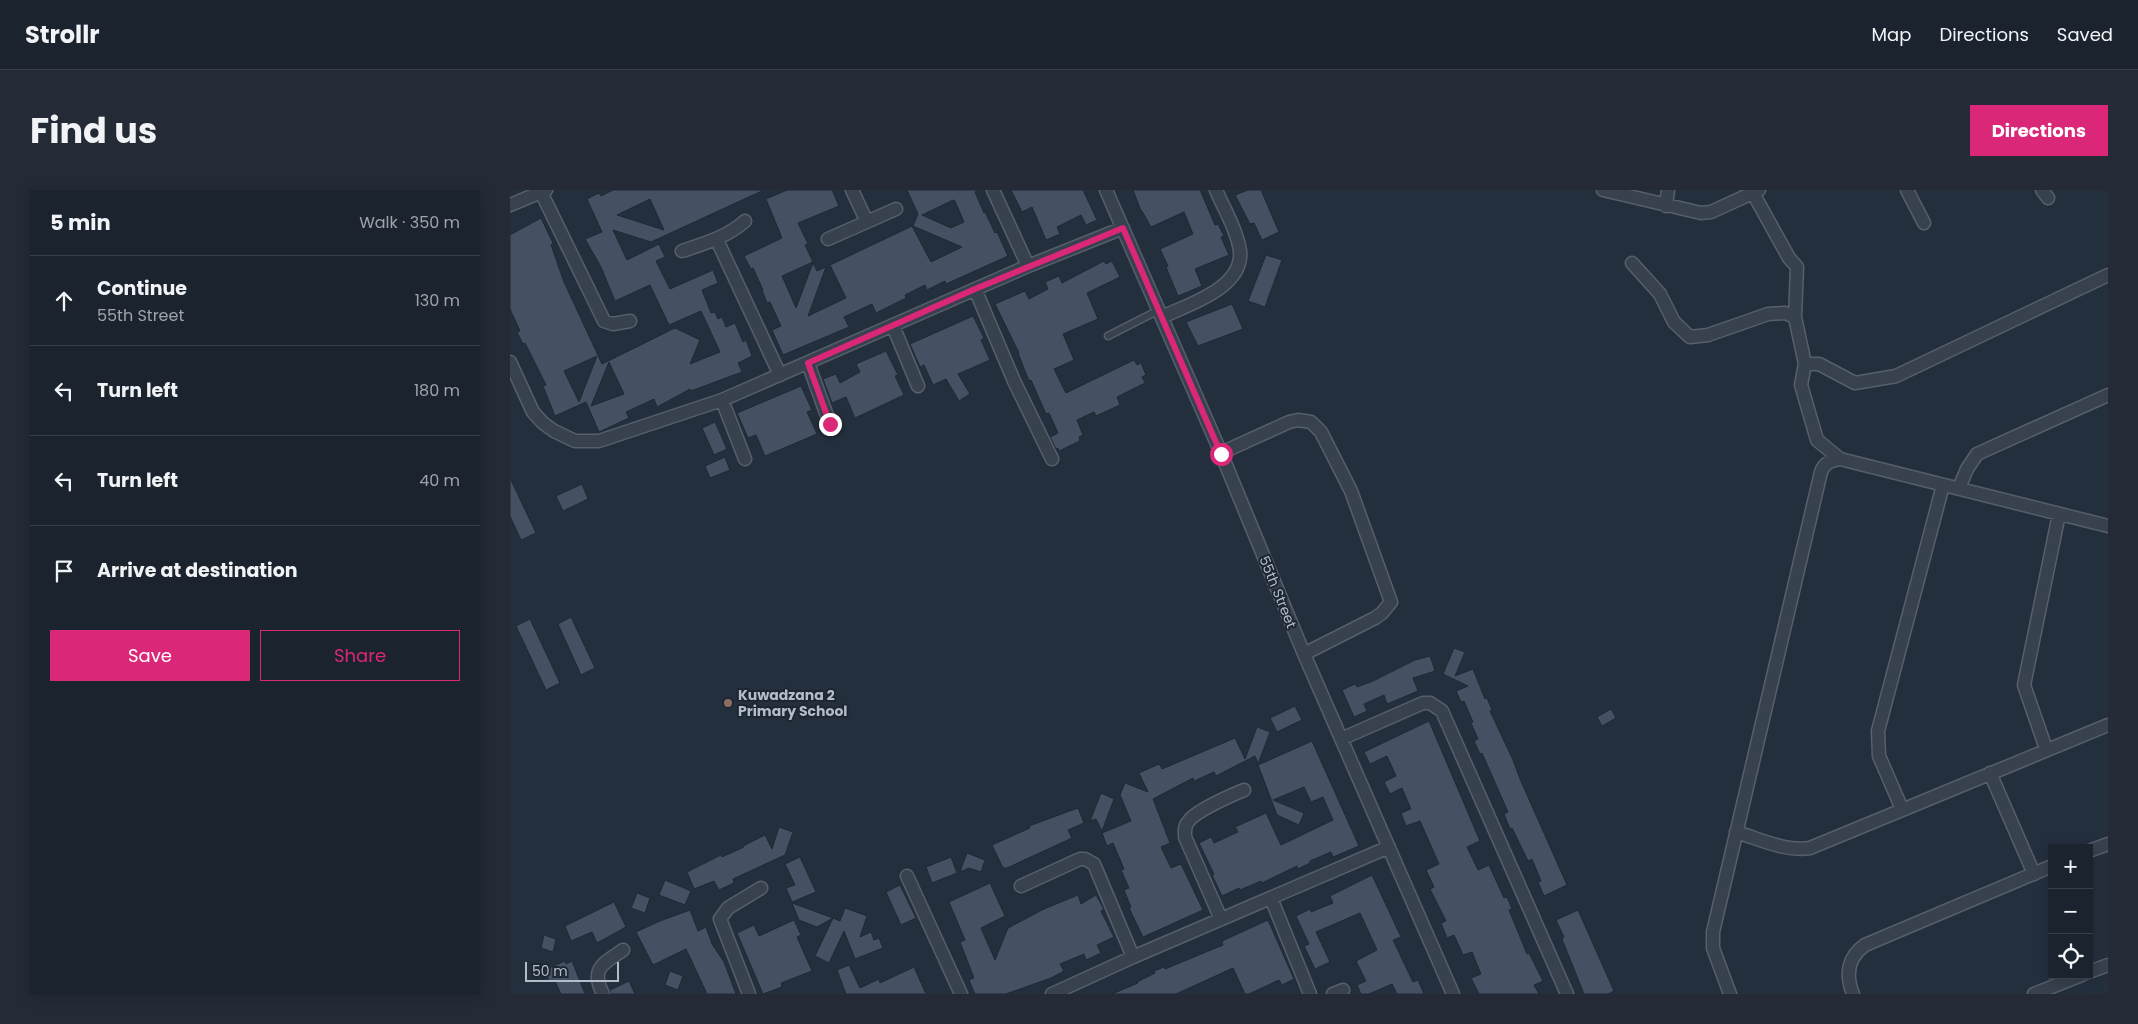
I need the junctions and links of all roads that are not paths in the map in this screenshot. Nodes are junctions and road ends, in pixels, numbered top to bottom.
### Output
1 (852, 190) edge
2 (994, 190) edge
3 (1106, 190) edge
4 (1216, 190) edge
5 (1603, 190) edge
6 (1668, 190) edge
7 (1907, 190) edge
8 (544, 191) edge
9 (1756, 191) edge
10 (510, 206) edge
11 (1666, 206) junction
12 (896, 209) dead end
13 (745, 220) dead end
14 (867, 222) junction
15 (1924, 223) dead end
16 (1123, 228) junction
17 (828, 239) dead end
18 (717, 240) junction
19 (682, 250) dead end
20 (1632, 263) dead end
21 (1028, 266) junction
22 (2108, 275) edge
23 (975, 289) junction
24 (1160, 313) junction
25 (1795, 317) junction
26 (630, 321) dead end
27 (893, 326) junction
28 (1108, 336) dead end
29 (510, 362) edge
30 (808, 363) junction
31 (1805, 364) junction
32 (780, 375) junction
33 (918, 386) dead end
34 (2108, 395) edge
35 (722, 400) junction
36 (830, 424) dead end
37 (1221, 454) junction
38 (1840, 459) junction
39 (745, 460) dead end
40 (1052, 460) dead end
41 (1942, 485) junction
42 (1959, 488) junction
43 (2059, 514) junction
44 (2108, 526) edge
45 (1304, 654) junction
46 (2108, 724) edge
47 (1341, 739) junction
48 (2046, 749) junction
49 (1990, 773) junction
50 (1244, 790) dead end
51 (1902, 809) junction
52 (1736, 832) junction
53 (2108, 844) edge
54 (1389, 847) junction
55 (2093, 850) edge
56 (2048, 868) edge
57 (2034, 874) junction
58 (908, 876) dead end
59 (1021, 886) dead end
60 (761, 888) dead end
61 (1271, 898) junction
62 (1221, 919) junction
63 (623, 950) dead end
64 (1133, 957) junction
65 (2108, 965) edge
66 (2093, 971) edge
67 (2072, 979) edge
68 (1058, 993) edge
69 (603, 994) edge
70 (749, 994) edge
71 (961, 994) edge
72 (1310, 994) edge
73 (1453, 994) edge
74 (1567, 994) edge
75 (1730, 994) edge
76 (1853, 994) edge
77 (2034, 994) edge

1 - 14 street
2 - 21 street
3 - 16 street, 55th Street
4 - 24 street
5 - 11 street
6 - 11 street
7 - 15 street
8 - 10 street
8 - 26 street
9 - 11 street
9 - 25 street
12 - 14 street
13 - 18 street
14 - 17 street
16 - 21 street
16 - 24 street, 55th Street
18 - 19 street
18 - 32 street
20 - 25 street
21 - 23 street
22 - 31 street
23 - 27 street
23 - 40 street
24 - 28 lane
24 - 37 street, 55th Street
25 - 31 street
27 - 30 street
27 - 33 street
29 - 35 street
30 - 32 street
30 - 36 street
31 - 38 street
32 - 35 street
34 - 42 street
35 - 39 street
37 - 45 street, 55th Street
37 - 45 street
38 - 41 street
38 - 52 street
41 - 42 street
41 - 51 street
42 - 43 street
43 - 44 street
43 - 48 street
45 - 47 street, 55th Street
46 - 48 street
47 - 54 street, 55th Street
47 - 74 street
48 - 49 street
49 - 51 street
49 - 57 street
50 - 62 street
51 - 52 street
52 - 75 street
53 - 55 street
54 - 61 street
54 - 73 street, 55th Street
56 - 57 street
57 - 76 street
58 - 71 street
59 - 64 street
60 - 70 street
61 - 62 street
61 - 72 street
62 - 64 street
63 - 69 street
64 - 68 street
65 - 66 street
67 - 77 street

